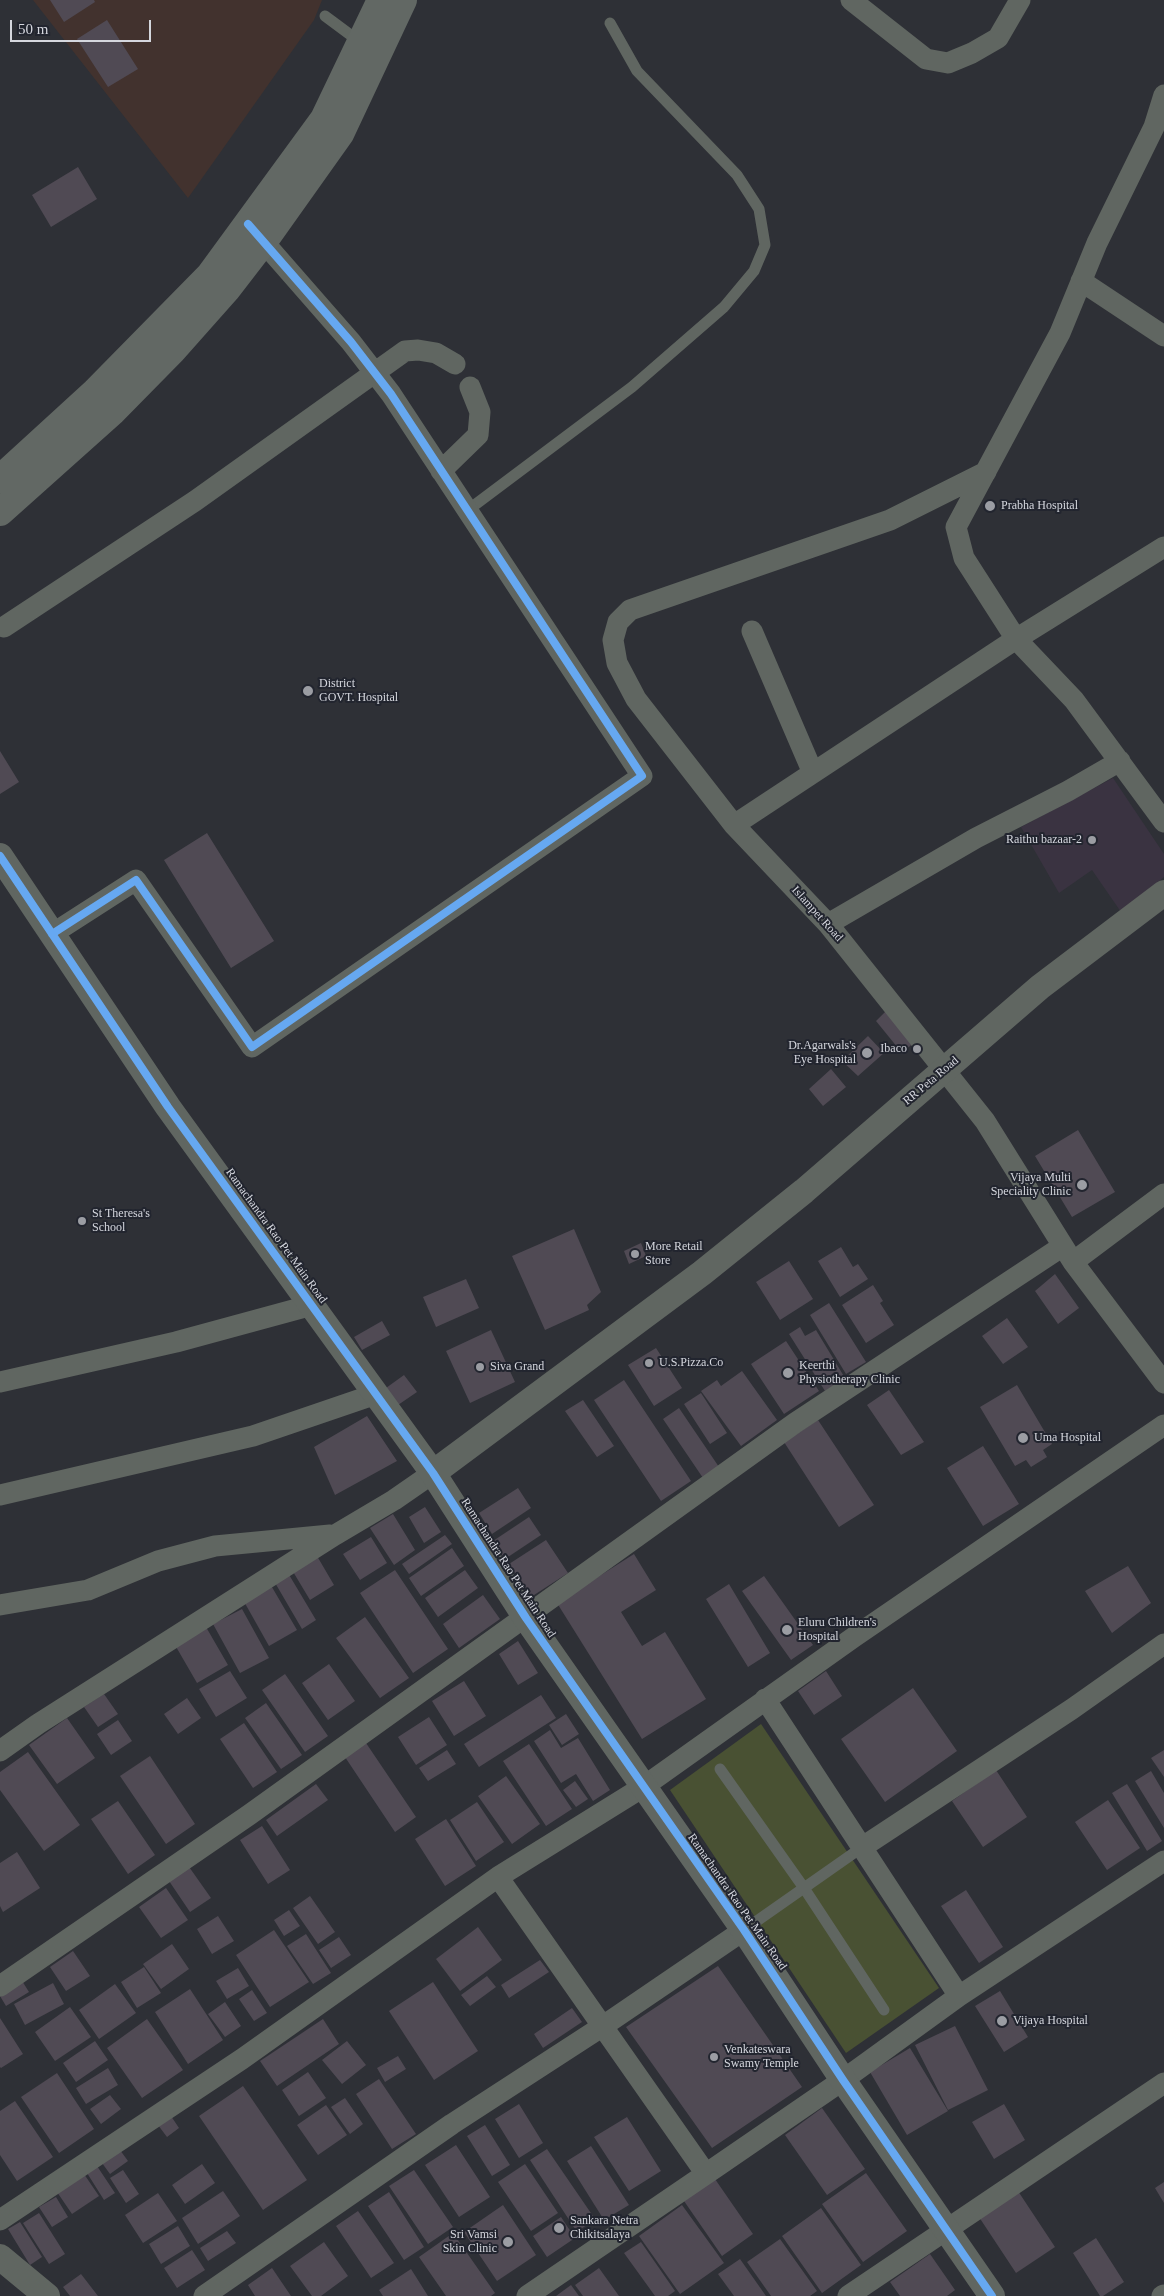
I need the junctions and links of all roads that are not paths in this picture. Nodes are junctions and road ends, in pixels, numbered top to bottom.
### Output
1 (381, 0) edge
2 (403, 0) edge
3 (851, 0) edge
4 (1020, 0) edge
5 (325, 16) dead end
6 (610, 23) dead end
7 (361, 42) junction
8 (1164, 95) edge
9 (1159, 130) edge
10 (256, 233) junction
11 (1082, 281) junction
12 (1164, 336) edge
13 (455, 364) dead end
14 (374, 373) junction
15 (470, 387) dead end
16 (32, 468) junction
17 (441, 471) junction
18 (986, 472) junction
19 (0, 479) edge
20 (468, 510) junction
21 (0, 512) edge
22 (1164, 547) edge
23 (4, 627) dead end
24 (752, 631) dead end
25 (1016, 639) junction
26 (1120, 761) junction
27 (813, 773) junction
28 (1164, 822) edge
29 (734, 825) junction
30 (0, 856) edge
31 (1164, 893) edge
32 (828, 924) junction
33 (52, 934) junction
34 (945, 1069) junction
35 (1164, 1194) edge
36 (1068, 1254) junction
37 (312, 1305) junction
38 (0, 1382) edge
39 (1164, 1383) edge
40 (376, 1394) junction
41 (1164, 1425) edge
42 (433, 1472) junction
43 (0, 1495) edge
44 (335, 1535) junction
45 (0, 1605) edge
46 (526, 1618) junction
47 (1164, 1644) edge
48 (766, 1699) junction
49 (0, 1751) edge
50 (720, 1769) dead end
51 (643, 1786) junction
52 (861, 1848) junction
53 (1164, 1861) edge
54 (498, 1877) junction
55 (804, 1888) junction
56 (744, 1930) junction
57 (0, 1986) edge
58 (959, 1996) junction
59 (884, 2010) dead end
60 (603, 2026) junction
61 (843, 2080) junction
62 (1164, 2082) edge
63 (706, 2174) junction
64 (0, 2220) edge
65 (946, 2230) junction
66 (0, 2257) edge
67 (47, 2296) edge
68 (204, 2296) edge
69 (527, 2296) edge
70 (848, 2296) edge
71 (992, 2296) edge

1 - 7 main road
2 - 10 main road
3 - 4 street
5 - 7 lane
6 - 20 lane
7 - 10 main road
8 - 9 street
9 - 11 street
10 - 14 street
10 - 16 main road
11 - 12 street
11 - 18 street
13 - 14 street
14 - 17 street
14 - 23 street
15 - 17 street
16 - 19 main road
16 - 21 main road
17 - 20 street
18 - 25 street
18 - 29 street, Islampet Road
20 - 33 street
22 - 25 street
24 - 27 street
25 - 26 street
25 - 27 street
26 - 28 street
26 - 32 street
27 - 29 street
29 - 32 street, Islampet Road
30 - 33 street, Ramachandra Rao Pet Main Road
31 - 34 street, RR Peta Road
32 - 34 street, Islampet Road
33 - 37 street, Ramachandra Rao Pet Main Road
34 - 36 street, Islampet Road
34 - 42 street, RR Peta Road
35 - 36 street
36 - 39 street, Islampet Road
36 - 46 street
37 - 38 street
37 - 40 street, Ramachandra Rao Pet Main Road
40 - 42 street, Ramachandra Rao Pet Main Road
40 - 43 street
41 - 48 street
42 - 44 street
42 - 46 street, Ramachandra Rao Pet Main Road
44 - 45 street
44 - 49 street
46 - 51 street, Ramachandra Rao Pet Main Road
46 - 57 street
47 - 52 street
48 - 51 street
48 - 52 street
50 - 55 lane
51 - 54 street
51 - 56 street, Ramachandra Rao Pet Main Road
52 - 55 lane
52 - 58 street
53 - 58 street
54 - 60 street
54 - 64 street
55 - 56 lane
55 - 59 lane
56 - 60 street
56 - 61 street, Ramachandra Rao Pet Main Road
58 - 61 street
60 - 63 street
60 - 68 street
61 - 63 street
61 - 65 street, Ramachandra Rao Pet Main Road
62 - 65 street
63 - 69 street
65 - 70 street
65 - 71 street, Ramachandra Rao Pet Main Road
66 - 67 street

